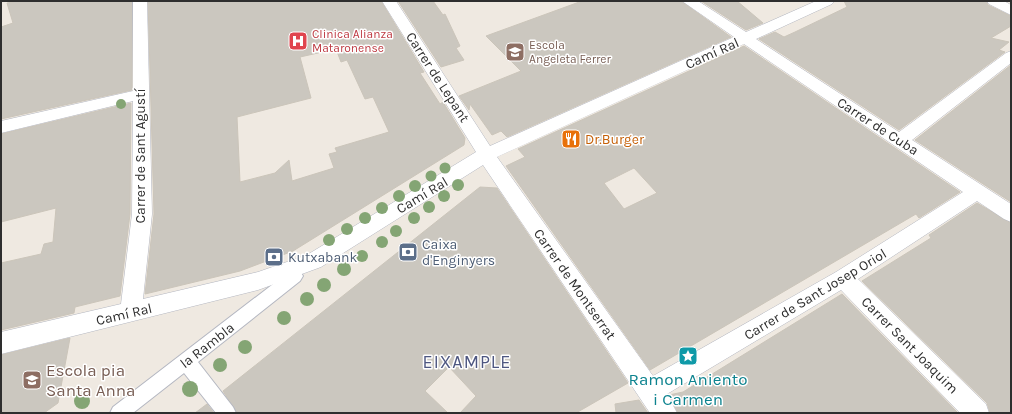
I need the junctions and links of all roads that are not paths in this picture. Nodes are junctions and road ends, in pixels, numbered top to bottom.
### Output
1 (140, 1) edge
2 (389, 1) edge
3 (689, 1) edge
4 (994, 1) edge
5 (822, 2) edge
6 (1011, 11) edge
7 (745, 39) junction
8 (1011, 56) edge
9 (141, 94) junction
10 (1, 127) edge
11 (900, 140) junction
12 (486, 155) junction
13 (977, 192) junction
14 (1011, 214) edge
15 (295, 276) dead end
16 (843, 278) junction
17 (131, 312) junction
18 (1, 343) edge
19 (186, 361) junction
20 (650, 391) junction
21 (119, 413) edge
22 (227, 413) edge
23 (665, 413) edge
24 (977, 413) edge

1 - 9 street, Carrer de Sant Agustí
2 - 12 street, Carrer de Lepant
3 - 7 street, Carrer de Cuba
4 - 6 street
5 - 7 street, Camí Ral
7 - 11 street, Carrer de Cuba
7 - 12 street, Camí Ral
8 - 11 street
9 - 10 street
9 - 17 street, Carrer de Sant Agustí
11 - 13 street, Carrer de Cuba
12 - 17 street, Camí Ral
12 - 20 street, Carrer de Montserrat
13 - 14 street, Carrer de Cuba
13 - 16 street, Carrer de Sant Josep Oriol
15 - 19 street, la Rambla
16 - 20 street, Carrer de Sant Josep Oriol
16 - 24 street, Carrer Sant Joaquim
17 - 18 street, Camí Ral
19 - 21 street, la Rambla
19 - 22 street
20 - 23 street, Carrer de Montserrat

